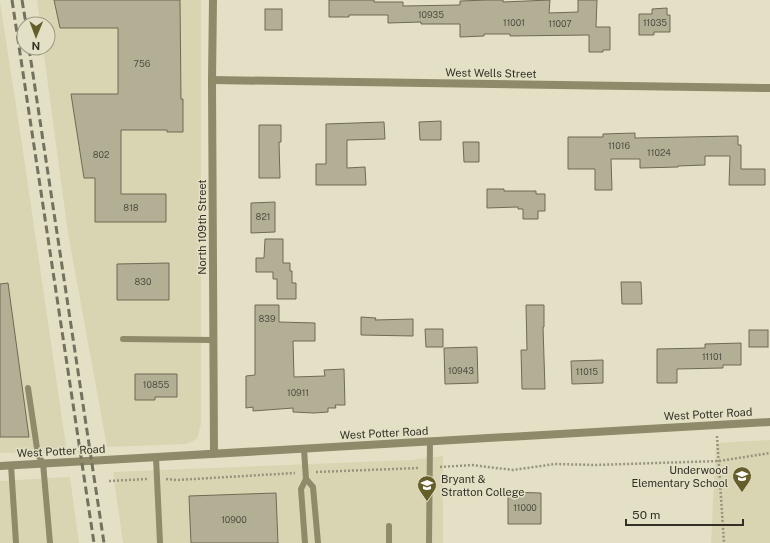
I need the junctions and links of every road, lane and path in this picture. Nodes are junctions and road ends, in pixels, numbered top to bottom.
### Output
1 (213, 0) edge
2 (212, 80) junction
3 (770, 88) edge
4 (123, 339) dead end
5 (213, 340) junction
6 (28, 388) dead end
7 (770, 422) edge
8 (716, 425) junction
9 (430, 441) junction
10 (304, 449) junction
11 (214, 454) junction
12 (156, 457) junction
13 (43, 463) junction
14 (11, 465) junction
15 (0, 466) edge
16 (306, 479) junction
17 (389, 526) dead end
18 (16, 543) edge
19 (50, 543) edge
20 (160, 543) edge
21 (305, 543) edge
22 (318, 543) edge
23 (389, 543) edge
24 (429, 543) edge
25 (724, 543) edge

1 - 2 street, North 109th Street
2 - 3 street, West Wells Street
2 - 5 street, North 109th Street
4 - 5 lane
5 - 11 street, North 109th Street
6 - 13 lane
7 - 8 street, West Potter Road
8 - 9 street, West Potter Road
8 - 25 path
9 - 10 street, West Potter Road
9 - 24 lane
10 - 11 street, West Potter Road
10 - 16 lane
11 - 12 street, West Potter Road
12 - 13 street, West Potter Road
12 - 20 lane
13 - 14 street, West Potter Road
13 - 19 lane
14 - 15 street, West Potter Road
14 - 18 lane
16 - 21 lane
16 - 22 lane
17 - 23 lane

